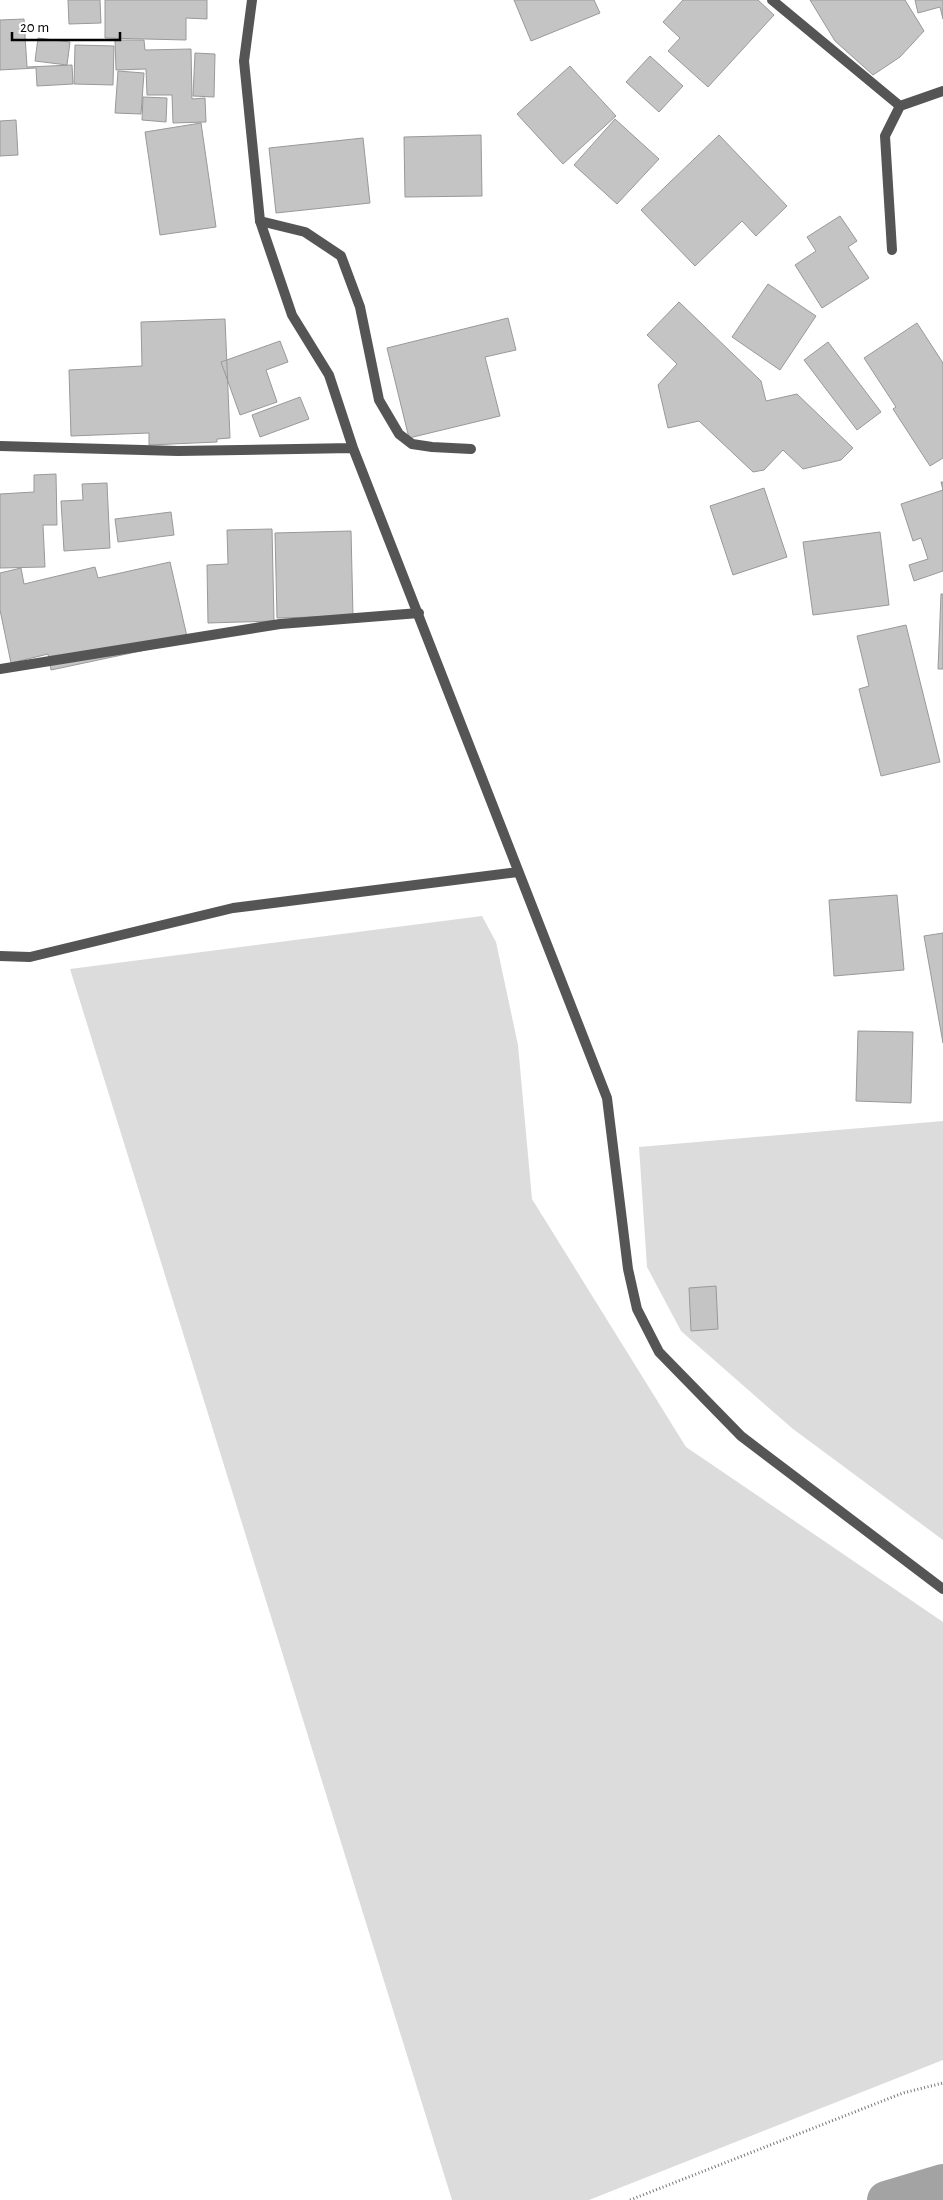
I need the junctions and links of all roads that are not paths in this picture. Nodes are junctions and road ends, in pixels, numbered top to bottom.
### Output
1 (252, 0) edge
2 (772, 0) edge
3 (943, 91) edge
4 (900, 106) junction
5 (260, 221) junction
6 (892, 250) dead end
7 (0, 446) edge
8 (353, 448) junction
9 (471, 449) dead end
10 (419, 613) junction
11 (0, 669) edge
12 (518, 872) junction
13 (0, 956) edge
14 (943, 1589) edge

1 - 5 street
2 - 4 street
3 - 4 street
4 - 6 street
5 - 8 street
5 - 9 street
7 - 8 street
8 - 10 street
10 - 11 street
10 - 12 street
12 - 13 street
12 - 14 street

